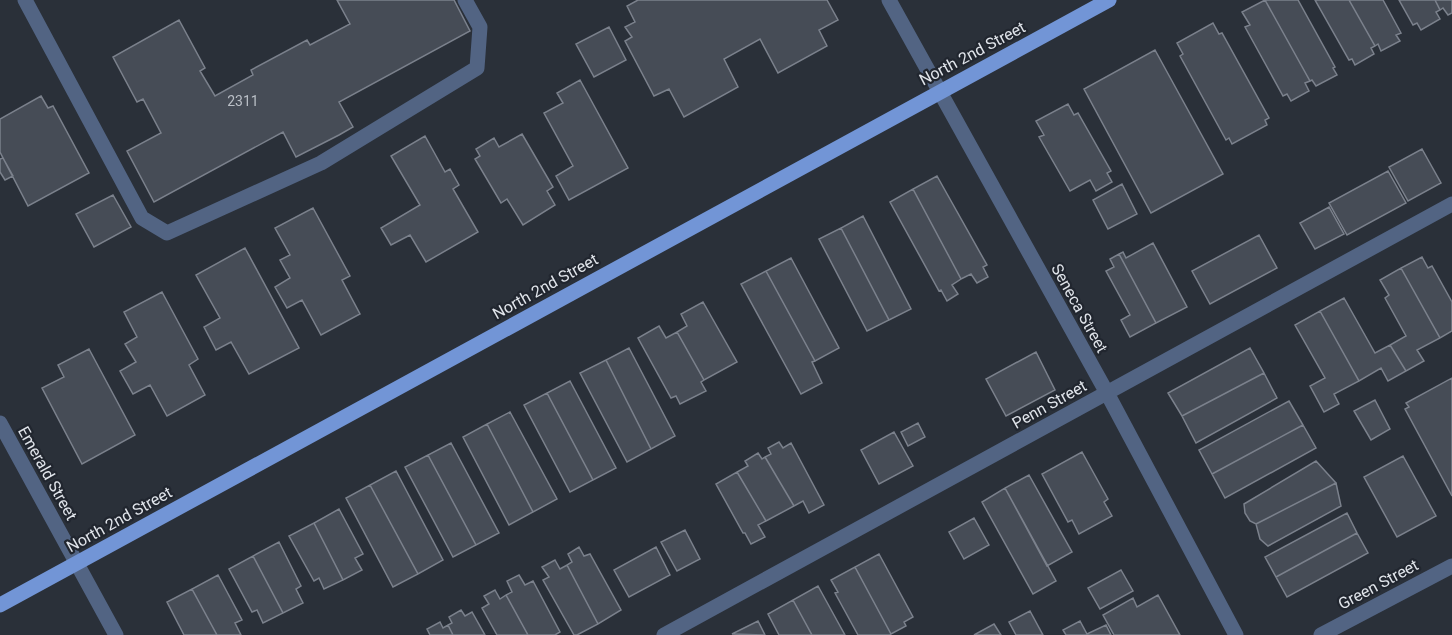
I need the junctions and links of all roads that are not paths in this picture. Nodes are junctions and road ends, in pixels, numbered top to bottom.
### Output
1 (25, 0) edge
2 (465, 0) edge
3 (889, 0) edge
4 (1108, 0) edge
5 (939, 92) junction
6 (1452, 204) edge
7 (1107, 393) junction
8 (0, 423) edge
9 (76, 563) junction
10 (1452, 566) edge
11 (0, 605) edge
12 (116, 635) edge
13 (664, 635) edge
14 (1236, 635) edge
15 (1321, 635) edge

1 - 2 street
3 - 5 street, Seneca Street
4 - 5 main road, North 2nd Street
5 - 7 street, Seneca Street
5 - 9 main road, North 2nd Street
6 - 7 street, Penn Street
7 - 13 street, Penn Street
7 - 14 street, Seneca Street
8 - 9 street, Emerald Street
9 - 11 main road, North 2nd Street
9 - 12 street, Emerald Street
10 - 15 street, Green Street

